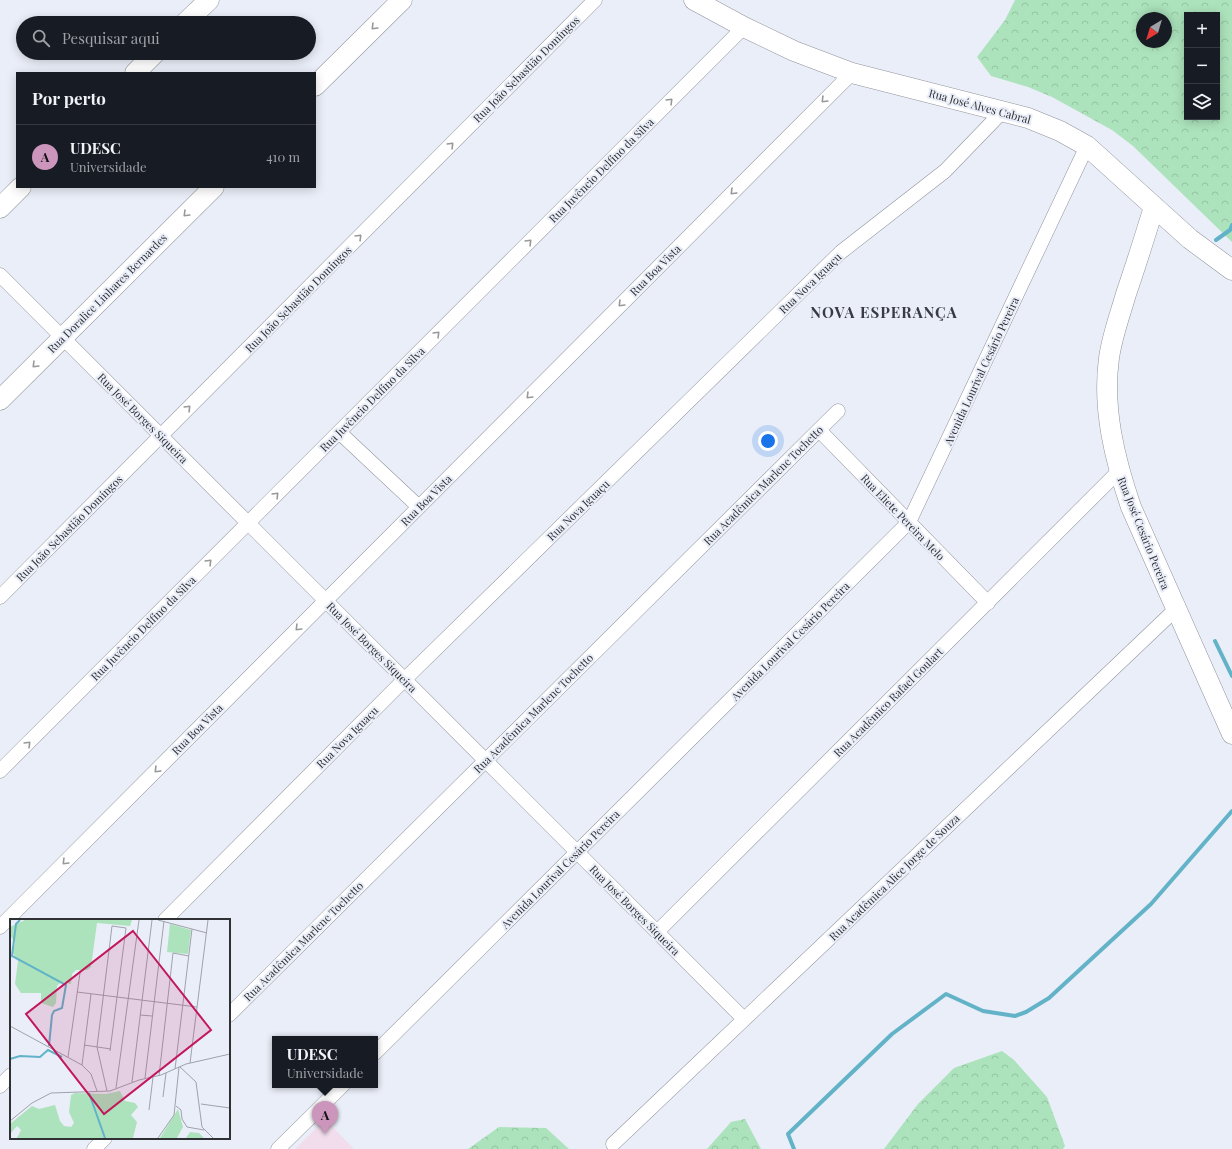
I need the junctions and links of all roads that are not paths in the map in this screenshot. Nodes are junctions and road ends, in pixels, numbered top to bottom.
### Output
1 (209, 0) edge
2 (402, 0) edge
3 (595, 0) edge
4 (694, 0) edge
5 (193, 16) edge
6 (744, 27) junction
7 (148, 60) edge
8 (136, 72) edge
9 (852, 73) junction
10 (316, 85) edge
11 (1002, 112) junction
12 (1087, 146) junction
13 (20, 188) edge
14 (213, 188) edge
15 (1154, 207) junction
16 (0, 208) edge
17 (1232, 270) edge
18 (0, 275) edge
19 (62, 338) junction
20 (0, 400) edge
21 (838, 411) dead end
22 (819, 430) junction
23 (339, 432) junction
24 (161, 436) junction
25 (1119, 471) junction
26 (419, 507) junction
27 (909, 522) junction
28 (248, 523) junction
29 (0, 597) edge
30 (326, 601) junction
31 (988, 603) junction
32 (1176, 609) junction
33 (404, 680) junction
34 (1232, 734) edge
35 (486, 760) junction
36 (0, 771) edge
37 (577, 852) junction
38 (166, 919) edge
39 (0, 927) edge
40 (657, 932) junction
41 (230, 1014) edge
42 (744, 1019) junction
43 (378, 1050) edge
44 (10, 1076) edge
45 (0, 1086) edge
46 (340, 1088) edge
47 (104, 1139) edge
48 (613, 1144) dead end
49 (94, 1149) edge
50 (278, 1149) edge

1 - 5 street
2 -> 10 street
24 -> 3 street, Rua João Sebastião Domingos
4 - 6 street, Rua José Alves Cabral
6 - 9 street, Rua José Alves Cabral
23 -> 6 street, Rua Juvêncio Delfino da Silva
7 - 8 street
9 - 11 street, Rua José Alves Cabral
9 -> 26 street, Rua Boa Vista
11 - 12 street, Rua José Alves Cabral
11 - 33 street, Rua Nova Iguaçu
12 - 15 street, Rua José Alves Cabral
12 - 27 street, Avenida Lourival Cesário Pereira
13 - 16 street
14 -> 19 street, Rua Doralice Linhares Bernardes
15 - 17 street, Rua José Alves Cabral
15 - 25 street, Rua José Cesário Pereira
18 - 19 street, Rua José Borges Siqueira
19 -> 20 street, Rua Doralice Linhares Bernardes
19 - 24 street, Rua José Borges Siqueira
21 - 22 street, Rua Acadêmica Marlene Tochetto
22 - 27 street, Rua Eliete Pereira Melo
22 - 35 street, Rua Acadêmica Marlene Tochetto
23 - 26 street
28 -> 23 street, Rua Juvêncio Delfino da Silva
24 - 28 street, Rua José Borges Siqueira
24 - 29 street, Rua João Sebastião Domingos
25 - 31 street, Rua Acadêmico Rafael Goulart
25 - 32 street, Rua José Cesário Pereira
26 - 30 street, Rua Boa Vista
27 - 31 street, Rua Eliete Pereira Melo
27 - 37 street, Avenida Lourival Cesário Pereira
28 - 30 street, Rua José Borges Siqueira
36 -> 28 street, Rua Juvêncio Delfino da Silva
30 - 33 street, Rua José Borges Siqueira
30 -> 39 street, Rua Boa Vista
31 - 40 street, Rua Acadêmico Rafael Goulart
32 - 34 street, Rua José Cesário Pereira
32 - 42 street, Rua Acadêmica Alice Jorge de Souza
33 - 35 street, Rua José Borges Siqueira
33 - 38 street, Rua Nova Iguaçu
35 - 37 street, Rua José Borges Siqueira
35 - 41 street, Rua Acadêmica Marlene Tochetto
37 - 40 street, Rua José Borges Siqueira
37 - 43 street, Avenida Lourival Cesário Pereira
40 - 42 street, Rua José Borges Siqueira
42 - 48 street, Rua Acadêmica Alice Jorge de Souza
44 - 45 street
46 - 50 street
47 - 49 street

